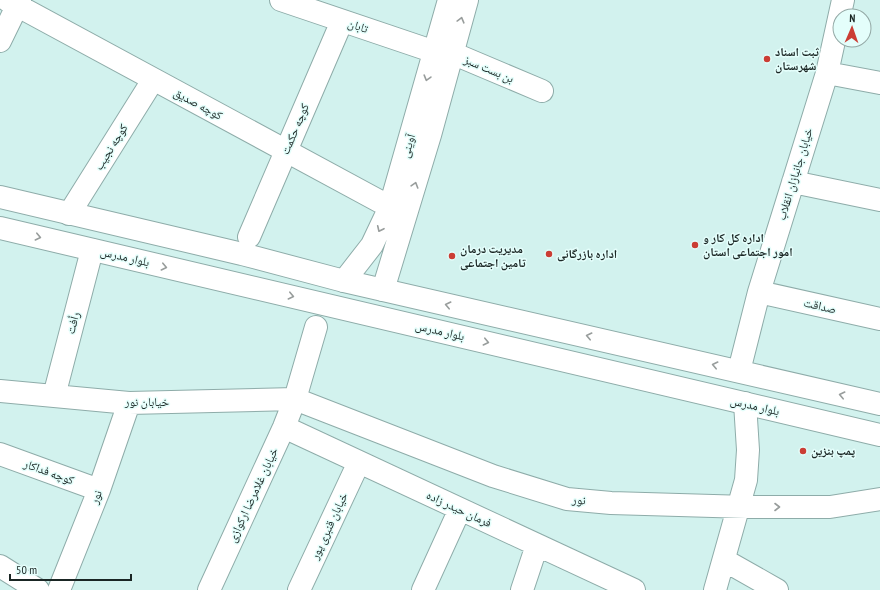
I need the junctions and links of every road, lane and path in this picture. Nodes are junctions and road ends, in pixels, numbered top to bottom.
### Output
1 (280, 0) edge
2 (449, 0) edge
3 (467, 0) edge
4 (843, 0) edge
5 (14, 2) edge
6 (342, 21) junction
7 (0, 41) edge
8 (444, 53) junction
9 (827, 73) junction
10 (153, 80) junction
11 (880, 83) edge
12 (542, 91) dead end
13 (285, 150) junction
14 (792, 182) junction
15 (0, 198) edge
16 (880, 200) edge
17 (390, 207) junction
18 (69, 214) junction
19 (0, 228) edge
20 (249, 237) dead end
21 (92, 250) junction
22 (344, 281) junction
23 (383, 290) junction
24 (759, 292) junction
25 (337, 307) junction
26 (376, 316) junction
27 (880, 320) edge
28 (316, 327) dead end
29 (739, 371) junction
30 (0, 391) edge
31 (54, 396) junction
32 (295, 399) junction
33 (129, 403) junction
34 (745, 403) junction
35 (880, 404) edge
36 (284, 427) junction
37 (880, 435) edge
38 (0, 454) edge
39 (359, 462) junction
40 (99, 490) junction
41 (880, 499) edge
42 (738, 507) junction
43 (460, 509) junction
44 (537, 545) junction
45 (724, 560) junction
46 (0, 566) edge
47 (595, 582) edge
48 (57, 589) edge
49 (38, 590) edge
50 (209, 590) edge
51 (299, 590) edge
52 (423, 590) edge
53 (522, 590) edge
54 (634, 590) edge
55 (715, 590) edge
56 (777, 590) edge

1 - 6 street, تابان
2 - 8 street, آوینی
8 -> 3 street, آوینی
4 - 9 street, خیابان جانبازان انقلاب
5 - 7 street
5 - 10 street, کوچه صدیق
6 - 8 street, تابان
6 - 13 street, کوچه حکمت
8 - 12 street, بن بست سبز
8 -> 17 street, آوینی
23 -> 8 street, آوینی
9 - 11 street
9 - 14 street, خیابان جانبازان انقلاب
10 - 13 street, کوچه صدیق
10 - 18 street, کوچه نجیب
13 - 17 street, کوچه صدیق
13 - 20 street, کوچه حکمت
14 - 16 street
14 - 24 street, خیابان جانبازان انقلاب
15 - 18 street
17 -> 22 street, آوینی
18 - 22 street
19 -> 21 street, بلوار مدرس
21 -> 25 street, بلوار مدرس
21 - 31 street, رأفت
22 - 23 street
22 - 25 street
23 - 26 street, آوینی
29 -> 23 street
24 - 27 street, صداقت
24 - 29 street, خیابان جانبازان انقلاب
25 - 26 street, بلوار مدرس
26 -> 34 street, بلوار مدرس
28 - 32 street, خیابان غلامرضا ارکوازی
35 -> 29 street
30 - 31 street, خیابان نور
31 - 33 street, خیابان نور
32 - 33 street, خیابان نور
32 - 36 street, خیابان غلامرضا ارکوازی
32 - 42 street, نور
33 - 40 street, نور
34 - 37 street, بلوار مدرس
34 - 42 street
36 - 39 street, فرمان حیدر زاده
36 - 50 street, خیابان غلامرضا ارکوازی
38 - 40 street, کوچه فداکار
39 - 43 street, فرمان حیدر زاده
39 - 51 street, خیابان قنبری پور
40 - 48 street, نور
42 -> 41 street, نور
42 - 45 street
43 - 44 street, فرمان حیدر زاده
43 - 52 street
44 - 47 street, فرمان حیدر زاده
44 - 53 street
45 - 55 street
45 - 56 street
46 - 49 street
47 - 54 street, فرمان حیدر زاده

